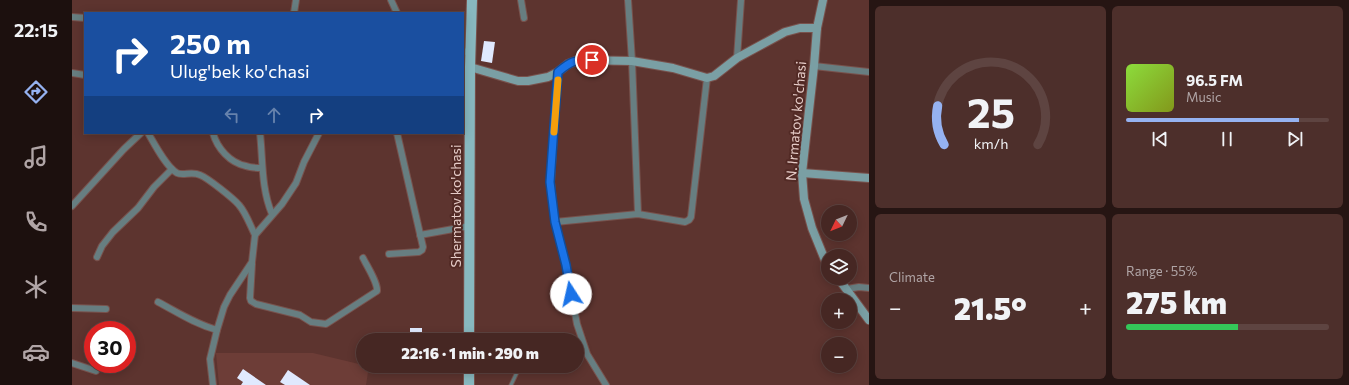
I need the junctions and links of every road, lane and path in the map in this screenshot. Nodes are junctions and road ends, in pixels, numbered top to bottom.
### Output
1 (296, 0) edge
2 (391, 0) edge
3 (472, 0) edge
4 (521, 0) edge
5 (628, 0) edge
6 (741, 0) edge
7 (823, 0) edge
8 (294, 12) edge
9 (397, 12) edge
10 (72, 17) edge
11 (84, 18) edge
12 (524, 18) dead end
13 (817, 28) junction
14 (467, 52) edge
15 (737, 58) junction
16 (632, 61) junction
17 (814, 66) junction
18 (470, 67) junction
19 (558, 72) junction
20 (869, 72) edge
21 (72, 73) edge
22 (84, 75) edge
23 (707, 78) junction
24 (140, 134) edge
25 (149, 134) edge
26 (213, 134) edge
27 (260, 134) edge
28 (318, 134) edge
29 (397, 134) edge
30 (262, 168) junction
31 (172, 169) junction
32 (802, 173) junction
33 (869, 178) edge
34 (72, 205) edge
35 (272, 214) junction
36 (638, 214) junction
37 (555, 222) junction
38 (470, 226) junction
39 (255, 235) junction
40 (420, 235) junction
41 (821, 249) edge
42 (389, 254) dead end
43 (97, 258) dead end
44 (363, 258) dead end
45 (252, 262) junction
46 (844, 285) edge
47 (846, 288) junction
48 (869, 288) edge
49 (158, 302) dead end
50 (72, 308) edge
51 (106, 309) dead end
52 (869, 320) edge
53 (217, 330) junction
54 (469, 333) edge
55 (72, 363) edge
56 (84, 367) edge
57 (469, 373) edge
58 (517, 373) edge
59 (213, 385) edge
60 (469, 385) edge
61 (511, 385) edge
62 (606, 385) edge

1 - 8 street
2 - 9 street
3 - 14 main road, Shermatov ko'chasi
4 - 12 street
5 - 16 street
6 - 15 street
7 - 13 street, N. Irmatov ko'chasi
10 - 11 street
13 - 15 street
13 - 17 street, N. Irmatov ko'chasi
14 - 18 main road, Shermatov ko'chasi
15 - 23 street
16 - 19 street
16 - 23 street
16 - 36 street
17 - 20 street
17 - 32 street, N. Irmatov ko'chasi
18 - 19 street
18 - 38 main road, Shermatov ko'chasi
19 - 37 street
21 - 22 street
23 - 36 street
24 - 34 street
25 - 31 street
26 - 30 street
27 - 30 street
28 - 35 street
29 - 40 street
30 - 35 street
31 - 39 street
31 - 43 street
32 - 33 street
32 - 41 street, N. Irmatov ko'chasi
35 - 39 street
36 - 37 street
37 - 62 street
38 - 40 street
38 - 54 main road, Shermatov ko'chasi
39 - 45 street
40 - 42 street
44 - 45 street
45 - 53 street
46 - 47 street
47 - 48 street
47 - 52 street
49 - 53 street
50 - 51 street
53 - 59 street
55 - 56 street
57 - 60 main road
58 - 61 lane

